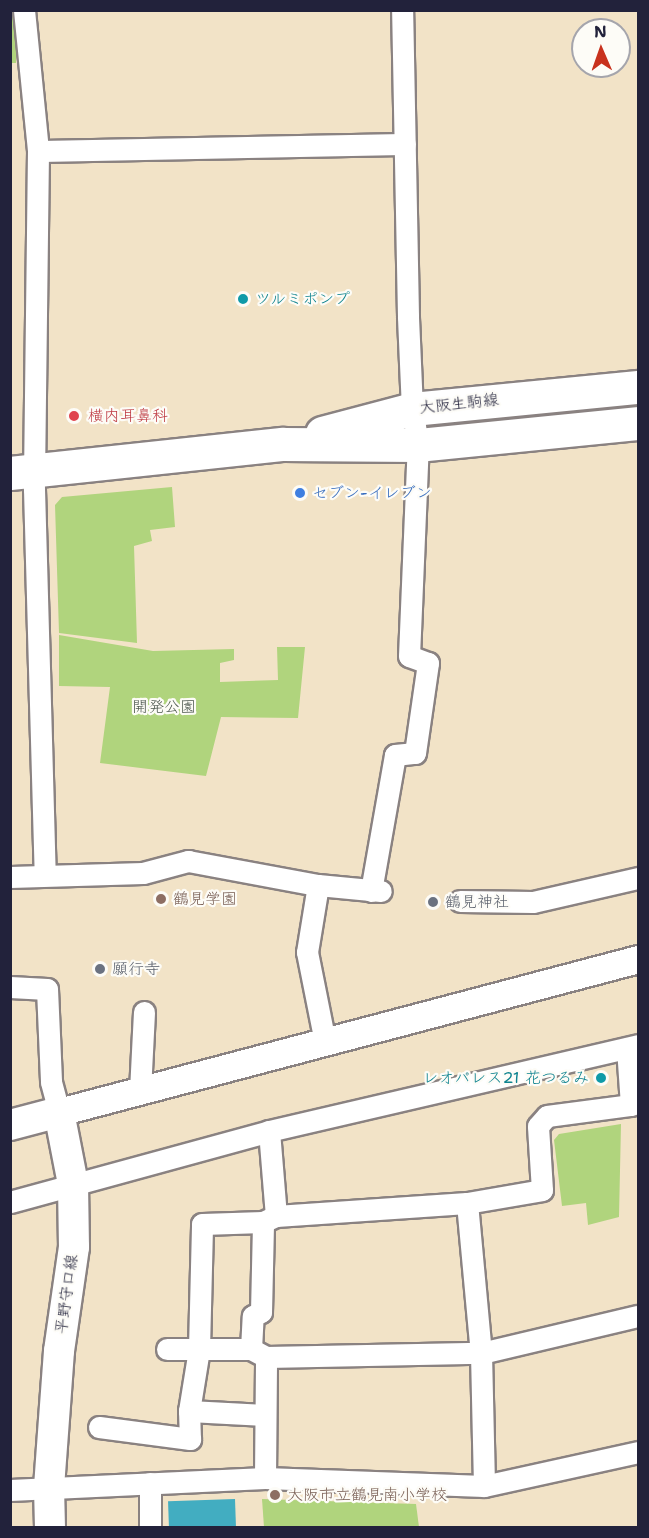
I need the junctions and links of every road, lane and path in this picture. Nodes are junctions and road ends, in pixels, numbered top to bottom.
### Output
1 (24, 10) edge
2 (402, 10) edge
3 (405, 144) junction
4 (38, 151) junction
5 (639, 387) edge
6 (412, 409) junction
7 (639, 423) edge
8 (283, 444) junction
9 (418, 445) junction
10 (23, 472) edge
11 (45, 875) junction
12 (10, 877) edge
13 (639, 878) edge
14 (318, 885) junction
15 (460, 901) dead end
16 (639, 959) edge
17 (10, 987) edge
18 (144, 1012) dead end
19 (325, 1042) junction
20 (633, 1046) edge
21 (140, 1091) junction
22 (59, 1112) junction
23 (10, 1125) edge
24 (269, 1131) junction
25 (73, 1184) junction
26 (10, 1202) edge
27 (467, 1203) junction
28 (270, 1219) junction
29 (639, 1316) edge
30 (167, 1349) dead end
31 (199, 1349) junction
32 (259, 1353) junction
33 (482, 1353) junction
34 (189, 1411) junction
35 (265, 1415) junction
36 (99, 1427) dead end
37 (639, 1452) edge
38 (265, 1479) junction
39 (150, 1483) junction
40 (484, 1485) junction
41 (49, 1487) junction
42 (10, 1490) edge
43 (50, 1527) edge
44 (150, 1527) edge

1 - 4 street
2 - 3 street
3 - 4 street
3 - 6 street
4 - 10 street
5 - 6 main road, 大阪生駒線
6 - 8 main road, 大阪生駒線
6 - 9 street
7 - 9 main road, 大阪生駒線
8 - 9 main road, 大阪生駒線
8 - 10 main road, 大阪生駒線
9 - 14 street
10 - 11 street
11 - 12 street
11 - 14 street
13 - 15 street
14 - 19 street
16 - 19 street
17 - 22 street
18 - 21 street
19 - 21 street
20 - 24 street
20 - 27 street
21 - 22 street
22 - 23 main road
22 - 25 main road, 平野守口線
24 - 25 street
24 - 28 street
25 - 26 street
25 - 41 main road, 平野守口線
27 - 28 street
27 - 33 street
28 - 31 street
28 - 32 street
29 - 33 street
30 - 31 street
31 - 32 street
31 - 34 street
32 - 33 street
32 - 35 street
33 - 40 street
34 - 35 street
34 - 36 street
35 - 38 street
37 - 40 street
38 - 39 street
38 - 40 street
39 - 41 street
39 - 44 street
41 - 42 street
41 - 43 main road, 平野守口線

